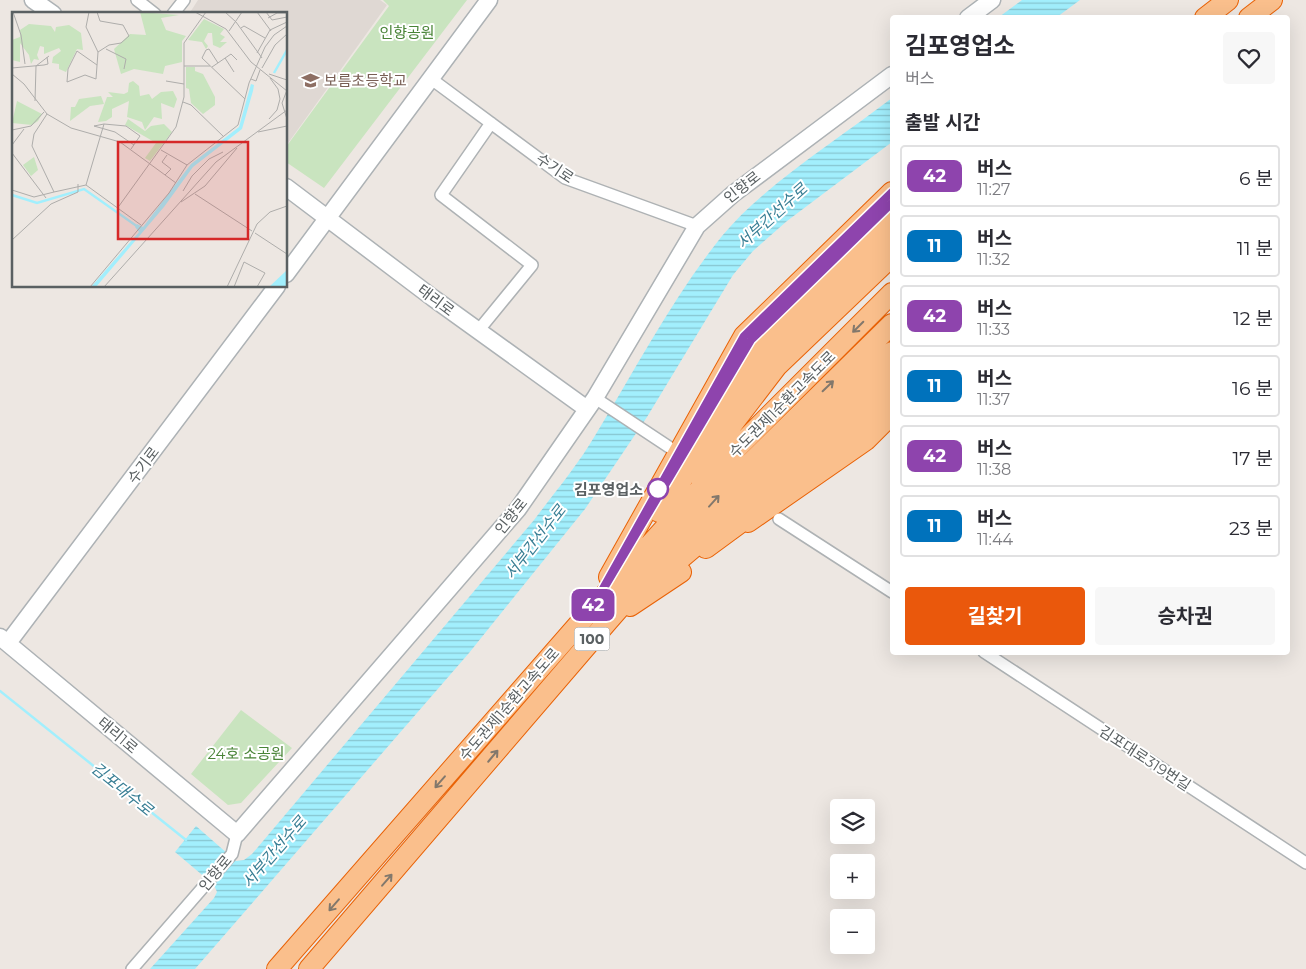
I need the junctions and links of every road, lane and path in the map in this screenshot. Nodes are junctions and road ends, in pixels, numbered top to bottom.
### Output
1 (33, 0) edge
2 (137, 0) edge
3 (184, 0) edge
4 (489, 0) edge
5 (992, 0) edge
6 (1218, 0) edge
7 (1228, 0) edge
8 (1272, 0) edge
9 (50, 12) edge
10 (152, 12) edge
11 (175, 12) edge
12 (972, 15) edge
13 (1206, 15) edge
14 (1208, 15) edge
15 (1252, 15) edge
16 (890, 76) edge
17 (430, 78) junction
18 (491, 123) junction
19 (288, 188) edge
20 (890, 194) edge
21 (890, 205) edge
22 (890, 215) edge
23 (328, 218) junction
24 (697, 226) junction
25 (890, 226) edge
26 (890, 236) edge
27 (890, 246) edge
28 (890, 258) edge
29 (890, 267) edge
30 (288, 271) edge
31 (275, 288) edge
32 (890, 295) edge
33 (890, 326) edge
34 (478, 331) junction
35 (890, 354) edge
36 (890, 363) edge
37 (890, 374) edge
38 (890, 384) edge
39 (890, 394) edge
40 (596, 404) junction
41 (890, 405) edge
42 (890, 416) edge
43 (890, 426) edge
44 (669, 447) dead end
45 (779, 520) dead end
46 (890, 591) edge
47 (591, 610) junction
48 (608, 621) junction
49 (4, 640) edge
50 (988, 655) edge
51 (237, 834) junction
52 (1306, 863) edge
53 (132, 969) edge
54 (278, 969) edge
55 (309, 969) edge

1 - 9 street
2 - 10 street
3 - 11 street
4 - 17 street
5 - 12 street
6 - 13 highway
7 - 14 highway
8 - 15 highway
16 - 24 street, 인향로
17 - 18 street, 수기로
17 - 23 street
18 - 24 street, 수기로
18 - 34 street
19 - 23 street, 태리로
20 - 47 highway
21 - 47 highway
22 - 47 highway
23 - 30 street
23 - 34 street, 태리로
24 - 40 street, 인향로
25 - 47 highway
26 - 47 highway
27 - 47 highway
28 - 47 highway
29 - 47 highway
31 - 49 street, 수기로
32 -> 47 highway, 수도권제1순환고속도로 / 100
48 -> 33 highway, 수도권제1순환고속도로 / 100
34 - 40 street, 태리로
35 - 48 highway
36 - 48 highway
37 - 48 highway
38 - 48 highway
39 - 48 highway
40 - 44 street
40 - 51 street, 인향로
41 - 48 highway
42 - 48 highway
43 - 48 highway
45 - 46 street
47 -> 54 highway, 수도권제1순환고속도로 / 100
55 -> 48 highway, 수도권제1순환고속도로 / 100
49 - 51 street, 태리1로
50 - 52 street, 김포대로319번길
51 - 53 street, 인향로

